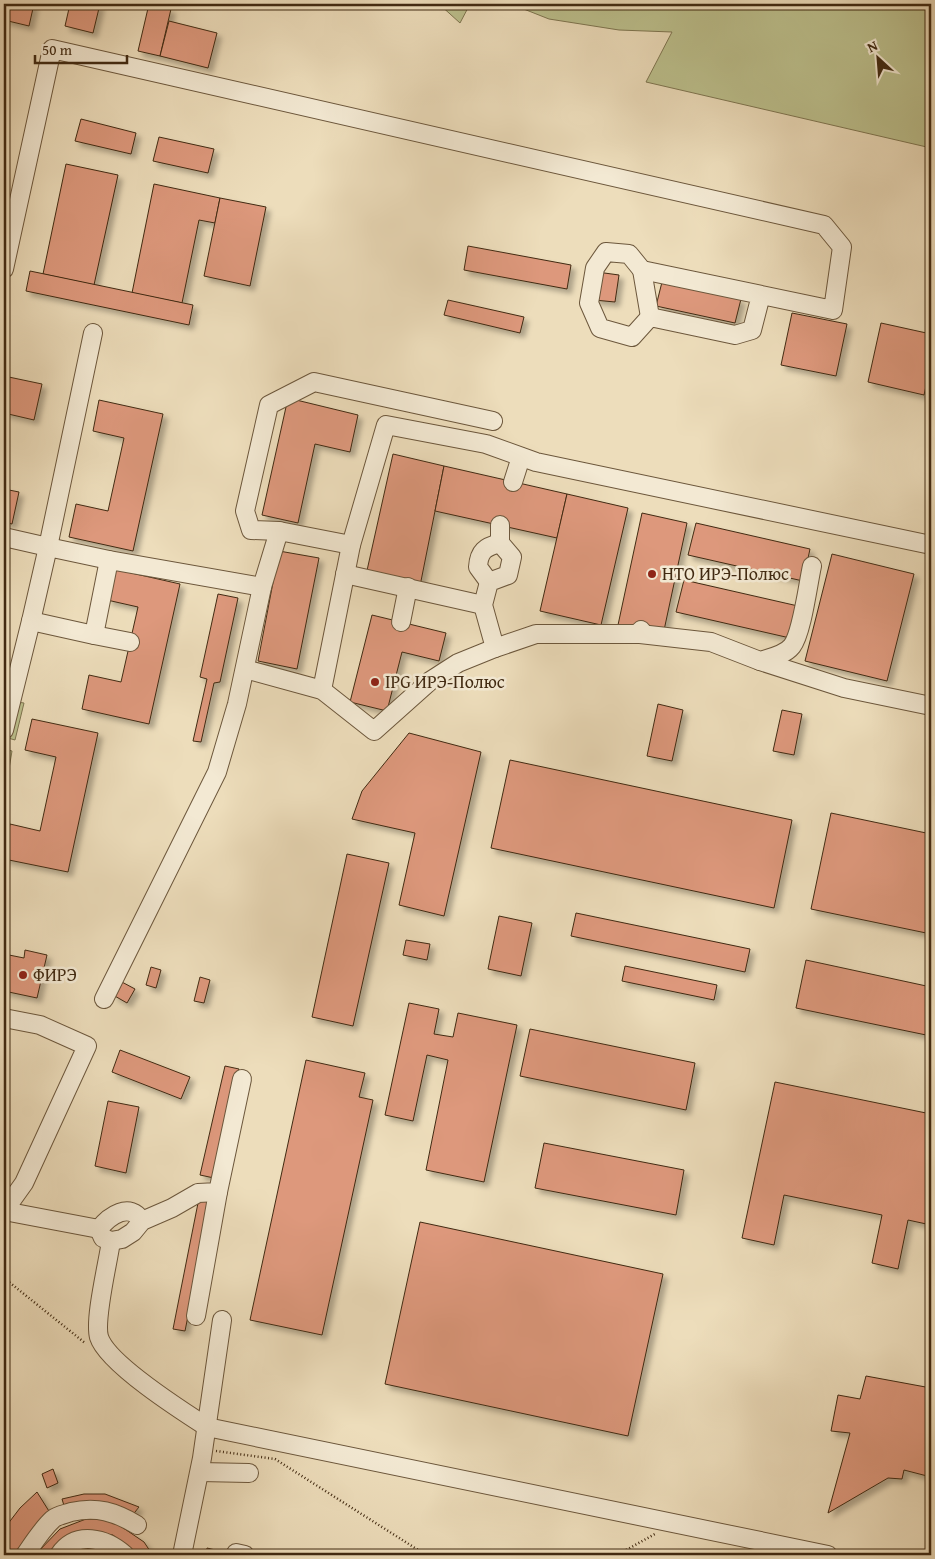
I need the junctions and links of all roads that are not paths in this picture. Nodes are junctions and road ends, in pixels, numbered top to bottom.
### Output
1 (4, 269) edge
2 (642, 270) junction
3 (761, 295) junction
4 (650, 317) junction
5 (93, 333) dead end
6 (493, 421) dead end
7 (521, 457) junction
8 (513, 482) dead end
9 (279, 531) junction
10 (4, 537) edge
11 (351, 545) junction
12 (931, 545) edge
13 (48, 547) junction
14 (109, 560) junction
15 (812, 566) dead end
16 (345, 574) junction
17 (490, 582) junction
18 (262, 587) junction
19 (408, 587) junction
20 (483, 605) junction
21 (31, 621) junction
22 (401, 622) dead end
23 (94, 635) junction
24 (130, 642) dead end
25 (495, 648) junction
26 (760, 662) junction
27 (244, 669) junction
28 (9, 690) edge
29 (322, 690) junction
30 (931, 706) edge
31 (4, 730) edge
32 (104, 999) dead end
33 (4, 1018) edge
34 (242, 1080) dead end
35 (218, 1192) junction
36 (4, 1211) edge
37 (142, 1221) junction
38 (105, 1235) junction
39 (196, 1316) dead end
40 (222, 1320) dead end
41 (207, 1428) junction
42 (200, 1472) junction
43 (249, 1473) dead end
44 (137, 1525) dead end
45 (25, 1555) edge
46 (59, 1555) edge
47 (125, 1555) edge
48 (182, 1555) edge
49 (236, 1555) edge
50 (245, 1555) edge
51 (828, 1555) edge

1 - 3 street
2 - 3 street
2 - 4 street
2 - 4 street
3 - 4 street
5 - 13 street
6 - 9 street
7 - 8 street
7 - 11 street
7 - 12 street
9 - 11 street
9 - 18 street
10 - 13 street
11 - 16 street
13 - 14 street
13 - 21 street
14 - 18 street
14 - 23 street
15 - 26 street
16 - 19 street
16 - 29 street
17 - 17 street
17 - 20 street
18 - 27 street
19 - 20 street
19 - 22 street
20 - 25 street
21 - 23 street
21 - 28 street
23 - 24 street
25 - 26 street
25 - 29 street
26 - 30 street
27 - 29 street
27 - 32 street
28 - 31 street
33 - 36 street
34 - 35 street
35 - 37 street
35 - 39 street
36 - 38 street
37 - 38 street
37 - 38 street
38 - 41 street
40 - 41 street
41 - 42 street
41 - 51 street
42 - 43 street
42 - 48 street
44 - 45 street
46 - 47 street
49 - 50 street

